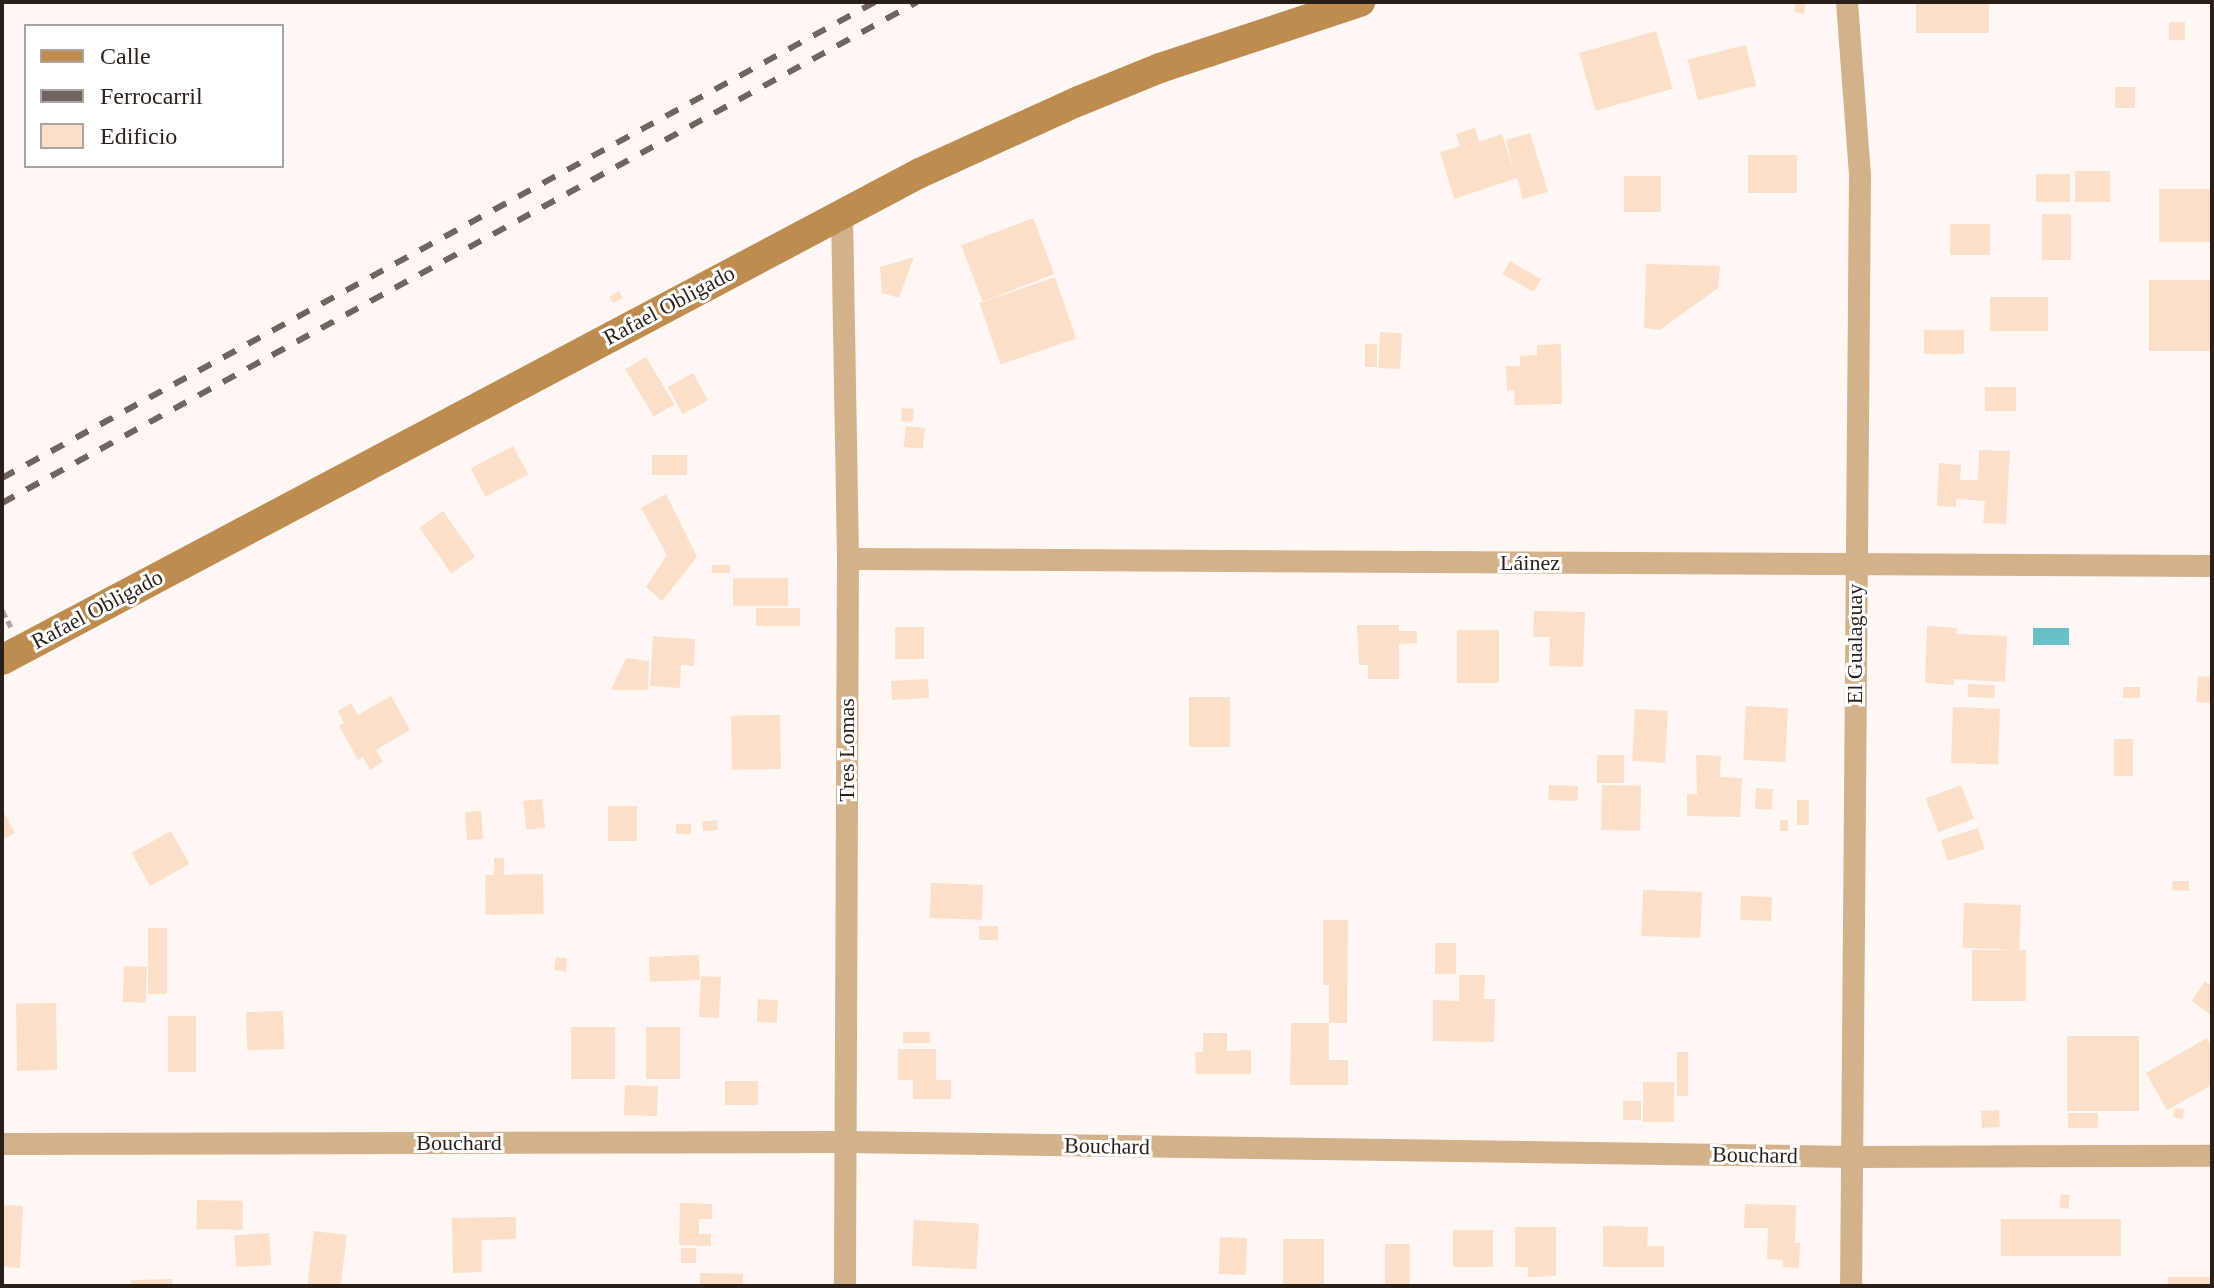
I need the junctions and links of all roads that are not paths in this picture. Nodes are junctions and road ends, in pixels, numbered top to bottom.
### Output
1 (1360, 2) edge
2 (1847, 2) edge
3 (842, 213) junction
4 (848, 559) junction
5 (1855, 564) junction
6 (2212, 566) edge
7 (2, 660) edge
8 (845, 1142) junction
9 (2, 1144) edge
10 (2212, 1156) edge
11 (1852, 1157) junction
12 (845, 1286) edge
13 (1851, 1286) edge

1 - 3 street, Rafael Obligado
2 - 5 street, El Gualaguay
3 - 4 street, Tres Lomas
3 - 7 street, Rafael Obligado
4 - 5 street, Láinez
4 - 8 street, Tres Lomas
5 - 6 street, Láinez
5 - 11 street, El Gualaguay
8 - 9 street, Bouchard
8 - 11 street, Bouchard
8 - 12 street, Tres Lomas
10 - 11 street, Bouchard
11 - 13 street, El Gualaguay

